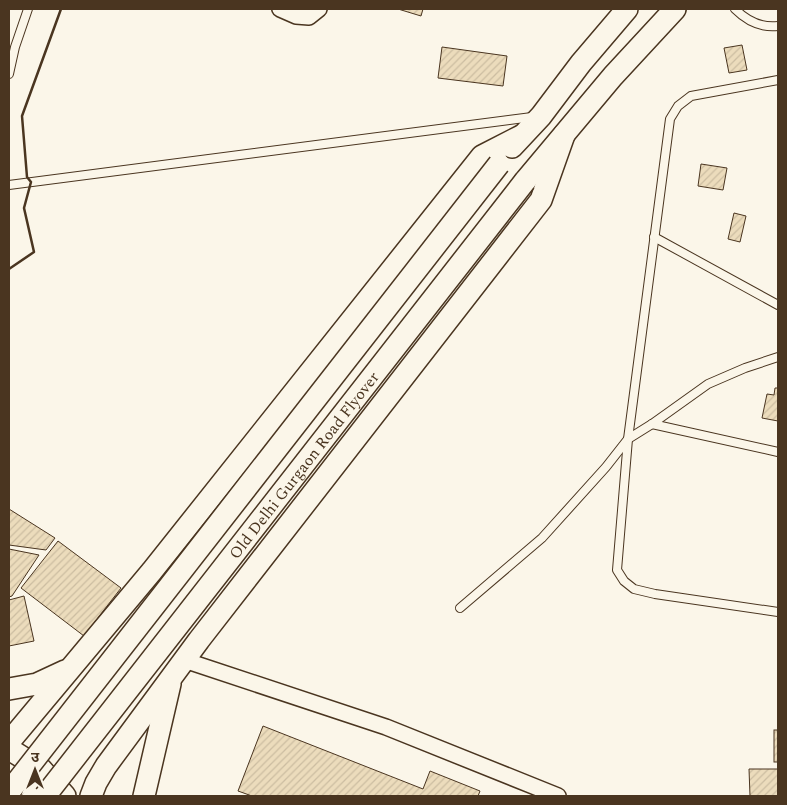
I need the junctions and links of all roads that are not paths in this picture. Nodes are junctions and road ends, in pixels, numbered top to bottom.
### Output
1 (28, 9) edge
2 (280, 9) edge
3 (319, 9) edge
4 (627, 9) edge
5 (675, 9) edge
6 (735, 9) edge
7 (778, 26) edge
8 (9, 74) edge
9 (778, 80) edge
10 (540, 116) junction
11 (564, 135) junction
12 (521, 136) junction
13 (9, 185) edge
14 (654, 237) junction
15 (778, 305) edge
16 (778, 357) edge
17 (652, 424) junction
18 (628, 439) junction
19 (778, 452) edge
20 (460, 608) dead end
21 (778, 612) edge
22 (184, 660) junction
23 (72, 668) junction
24 (171, 677) junction
25 (9, 689) edge
26 (9, 742) edge
27 (9, 749) edge
28 (9, 792) edge
29 (45, 796) edge
30 (65, 796) edge
31 (91, 796) edge
32 (144, 796) edge
33 (558, 796) edge

1 - 8 lane
2 - 3 street
4 - 10 main road
5 - 11 main road, Old Delhi Gurgaon Road Flyover
6 - 7 lane
9 - 14 lane
10 - 12 main road
10 - 13 lane
11 - 22 main road
11 - 29 main road, Old Delhi Gurgaon Road Flyover, bridge
12 - 23 main road
12 - 28 main road, Old Delhi Gurgaon Road Flyover, bridge
14 - 15 lane
14 - 18 lane
16 - 17 lane
17 - 18 lane
17 - 19 lane
18 - 20 lane
18 - 21 lane
22 - 24 main road
22 - 33 street
23 - 25 main road
23 - 26 main road
24 - 31 main road
24 - 32 main road
27 - 30 main road

